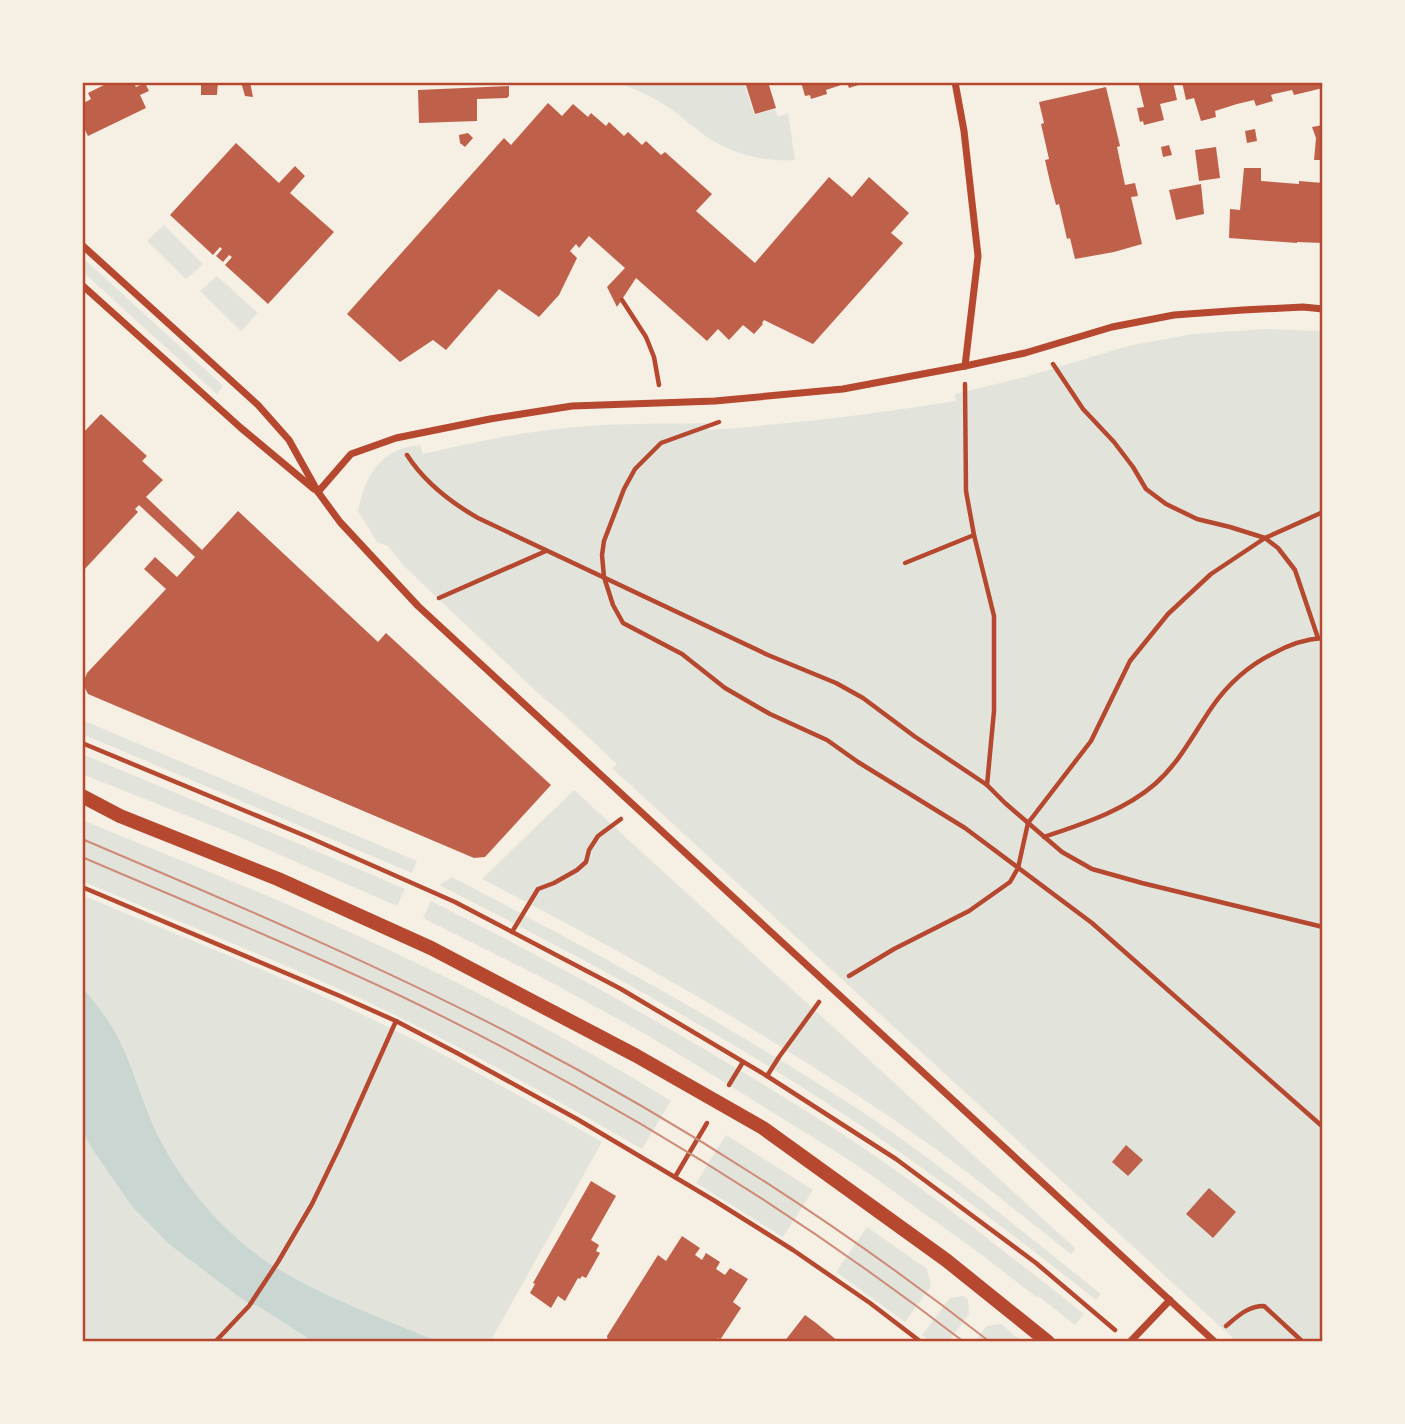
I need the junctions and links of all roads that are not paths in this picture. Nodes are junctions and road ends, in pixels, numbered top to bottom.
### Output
1 (955, 82) edge
2 (82, 245) edge
3 (82, 285) edge
4 (1323, 309) edge
5 (965, 366) junction
6 (318, 492) junction
7 (82, 798) edge
8 (1170, 1300) junction
9 (1213, 1340) edge
10 (1048, 1342) edge
11 (1130, 1342) edge

1 - 5 street
2 - 6 street
3 - 6 street
4 - 5 street
5 - 6 street
6 - 8 street
7 - 10 main road
8 - 9 street
8 - 11 street

